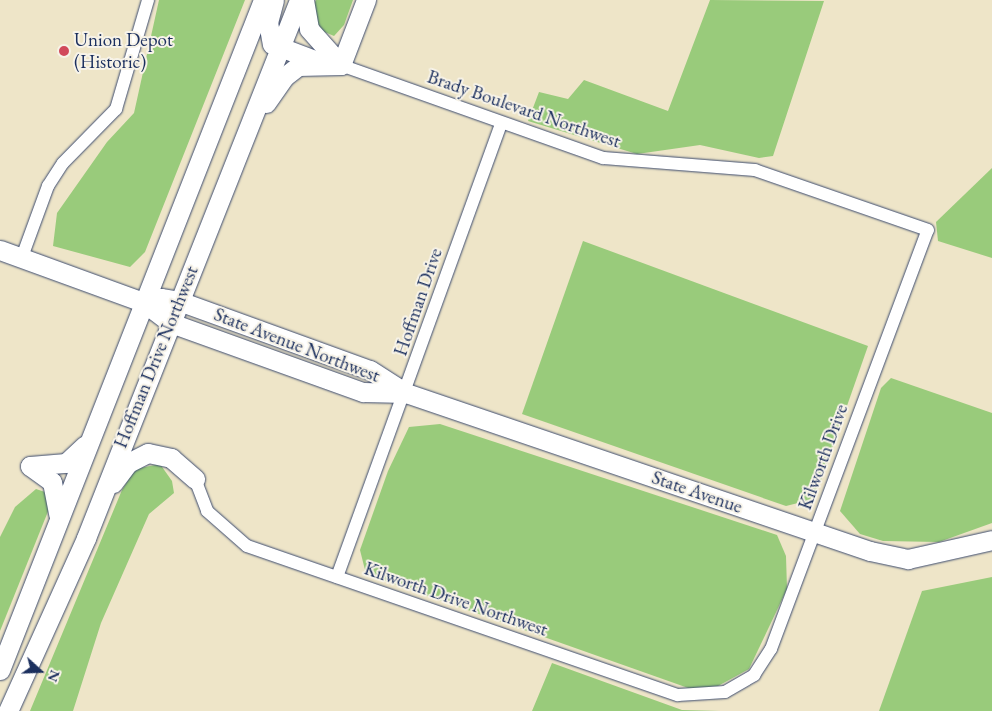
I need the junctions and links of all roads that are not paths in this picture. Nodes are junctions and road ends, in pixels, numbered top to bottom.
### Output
1 (148, 0) edge
2 (263, 0) edge
3 (274, 0) edge
4 (299, 0) edge
5 (304, 0) edge
6 (366, 0) edge
7 (280, 49) junction
8 (333, 64) junction
9 (501, 123) junction
10 (244, 139) junction
11 (928, 230) joint
12 (0, 250) edge
13 (22, 257) junction
14 (179, 301) junction
15 (143, 302) junction
16 (171, 323) junction
17 (406, 393) junction
18 (89, 439) junction
19 (195, 479) joint
20 (57, 525) junction
21 (815, 533) junction
22 (86, 538) junction
23 (992, 540) edge
24 (337, 577) junction
25 (0, 670) edge
26 (737, 687) joint
27 (8, 711) edge

1 - 13 street
2 - 15 main road, Hoffman Drive Northwest
3 - 7 main road
4 - 7 main road, Hoffman Drive Northwest
5 - 8 main road
6 - 8 main road
7 - 8 main road
7 - 10 main road, Hoffman Drive Northwest
8 - 9 street, Brady Boulevard Northwest
8 - 10 main road
9 - 11 street, Brady Boulevard Northwest
9 - 17 street, Hoffman Drive
10 - 14 main road, Hoffman Drive Northwest
11 - 21 street, Kilworth Drive
12 - 13 main road, State Avenue Northwest
13 - 15 main road, State Avenue Northwest
14 - 15 main road, State Avenue Northwest
14 - 16 main road, Hoffman Drive Northwest
14 - 17 main road, State Avenue Northwest
15 - 16 main road, State Avenue Northwest
15 - 18 main road, Hoffman Drive Northwest
16 - 17 main road, State Avenue Northwest
16 - 22 main road, Hoffman Drive Northwest
17 - 21 main road, State Avenue
17 - 24 street, Hoffman Drive
18 - 20 main road, Hoffman Drive Northwest
18 - 20 main road
19 - 22 main road
19 - 24 street, Kilworth Drive Northwest
20 - 25 main road, Hoffman Drive Northwest
21 - 23 main road, State Avenue
21 - 26 street, Kilworth Drive
22 - 27 main road, Hoffman Drive Northwest
24 - 26 street, Kilworth Drive Northwest

